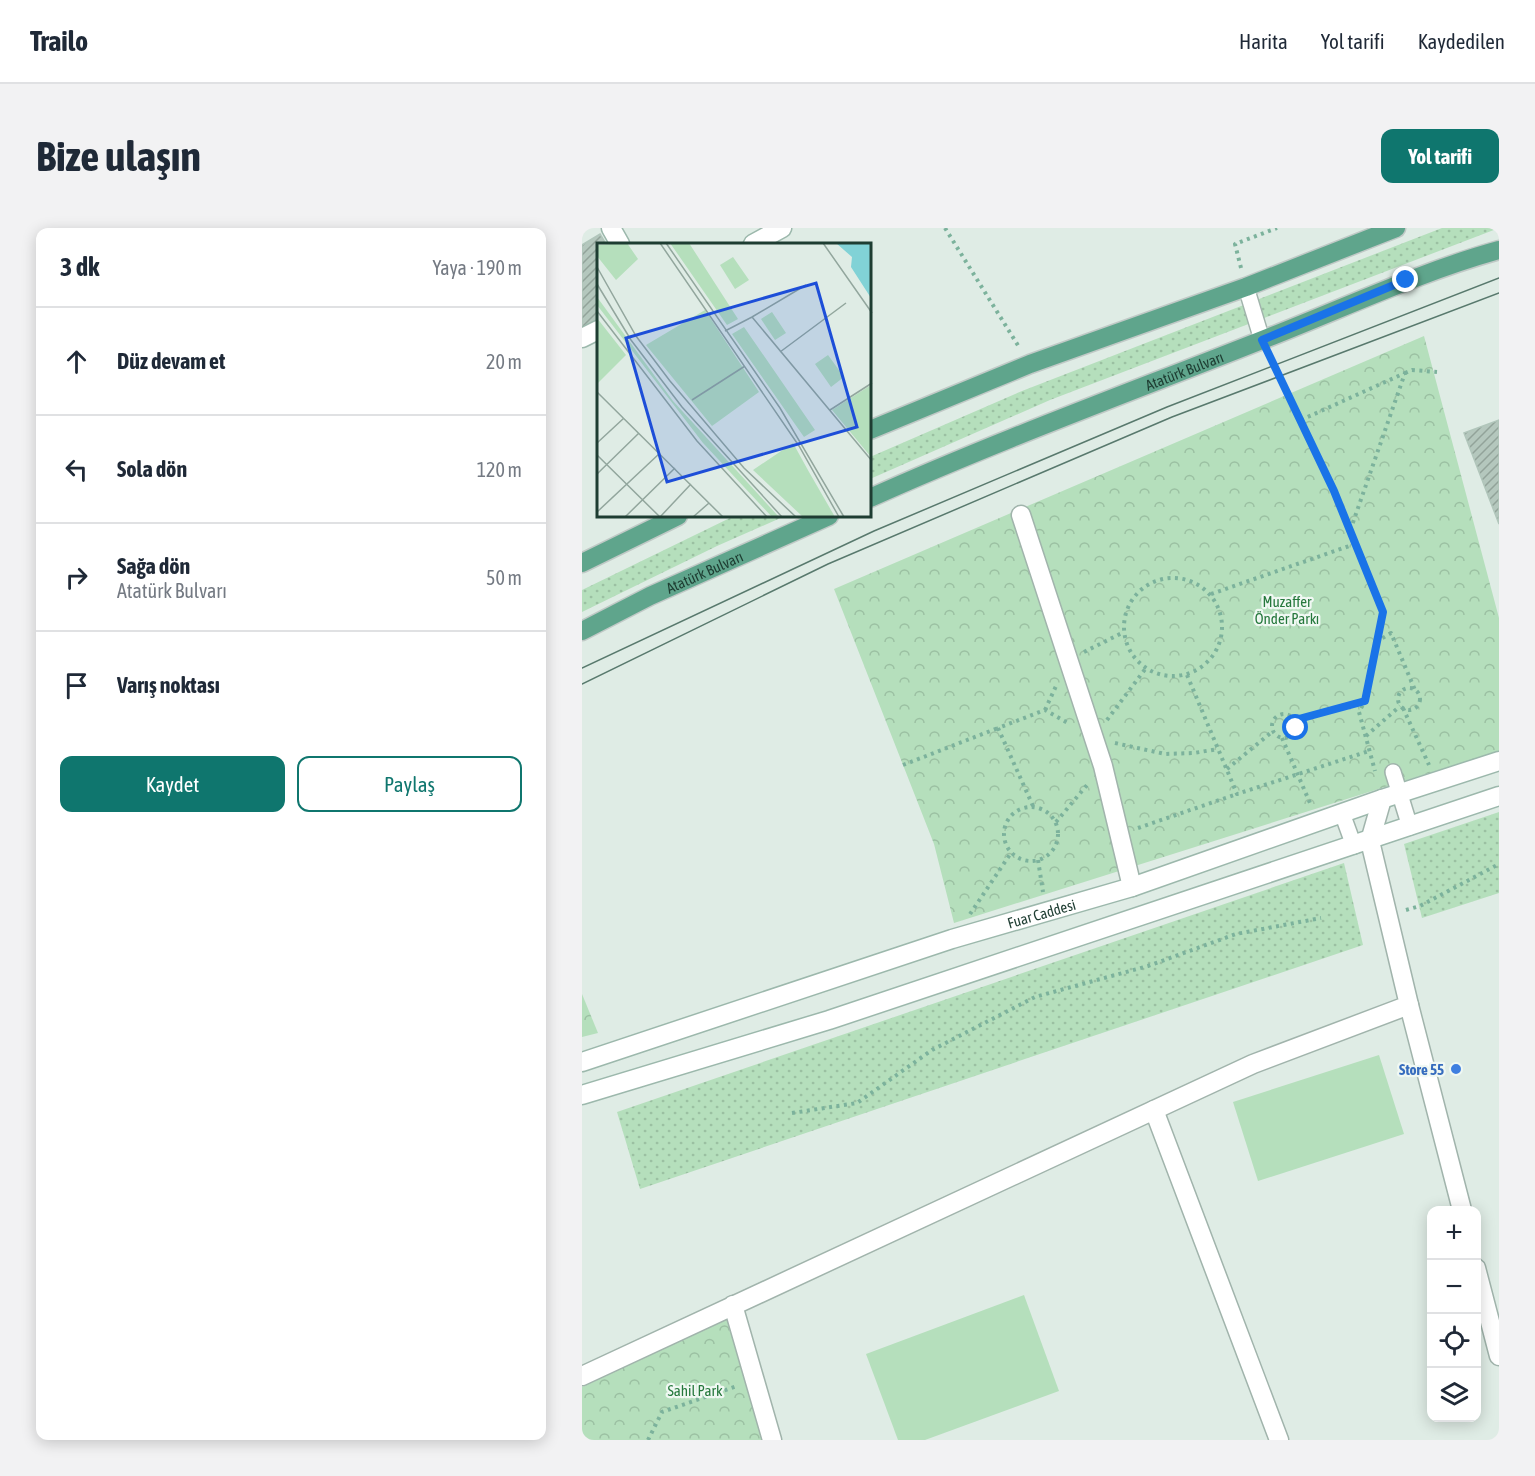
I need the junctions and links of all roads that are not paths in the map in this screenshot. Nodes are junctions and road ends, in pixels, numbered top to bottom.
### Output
1 (611, 228) edge
2 (1396, 228) edge
3 (619, 243) edge
4 (1499, 250) edge
5 (1246, 287) junction
6 (597, 330) edge
7 (582, 338) edge
8 (1262, 340) junction
9 (872, 429) edge
10 (872, 497) edge
11 (1021, 515) dead end
12 (674, 518) edge
13 (825, 518) edge
14 (582, 563) edge
15 (582, 631) edge
16 (1499, 761) edge
17 (1393, 772) dead end
18 (1399, 794) junction
19 (1499, 796) edge
20 (1382, 799) junction
21 (1342, 813) junction
22 (1410, 827) junction
23 (1362, 844) junction
24 (1132, 886) junction
25 (1409, 1005) junction
26 (582, 1062) edge
27 (582, 1095) edge
28 (1154, 1110) junction
29 (1461, 1206) edge
30 (1481, 1287) edge
31 (733, 1305) junction
32 (1499, 1356) edge
33 (582, 1376) edge
34 (772, 1440) edge
35 (1279, 1440) edge

1 - 3 street
2 - 5 main road
4 - 8 main road, Atatürk Bulvarı
5 - 8 street
5 - 9 main road
6 - 7 street
8 - 10 main road, Atatürk Bulvarı
11 - 24 street
12 - 14 main road
13 - 15 main road, Atatürk Bulvarı
16 - 18 street, Fuar Caddesi
17 - 18 street
18 - 20 street, Fuar Caddesi
18 - 22 street
19 - 22 street
20 - 21 street, Fuar Caddesi
20 - 23 street
21 - 23 street
21 - 24 street, Fuar Caddesi
22 - 23 street
23 - 25 street
23 - 27 street
24 - 26 street, Fuar Caddesi
25 - 28 street
25 - 29 street
28 - 31 street
28 - 35 street
30 - 32 street
31 - 33 street
31 - 34 street

